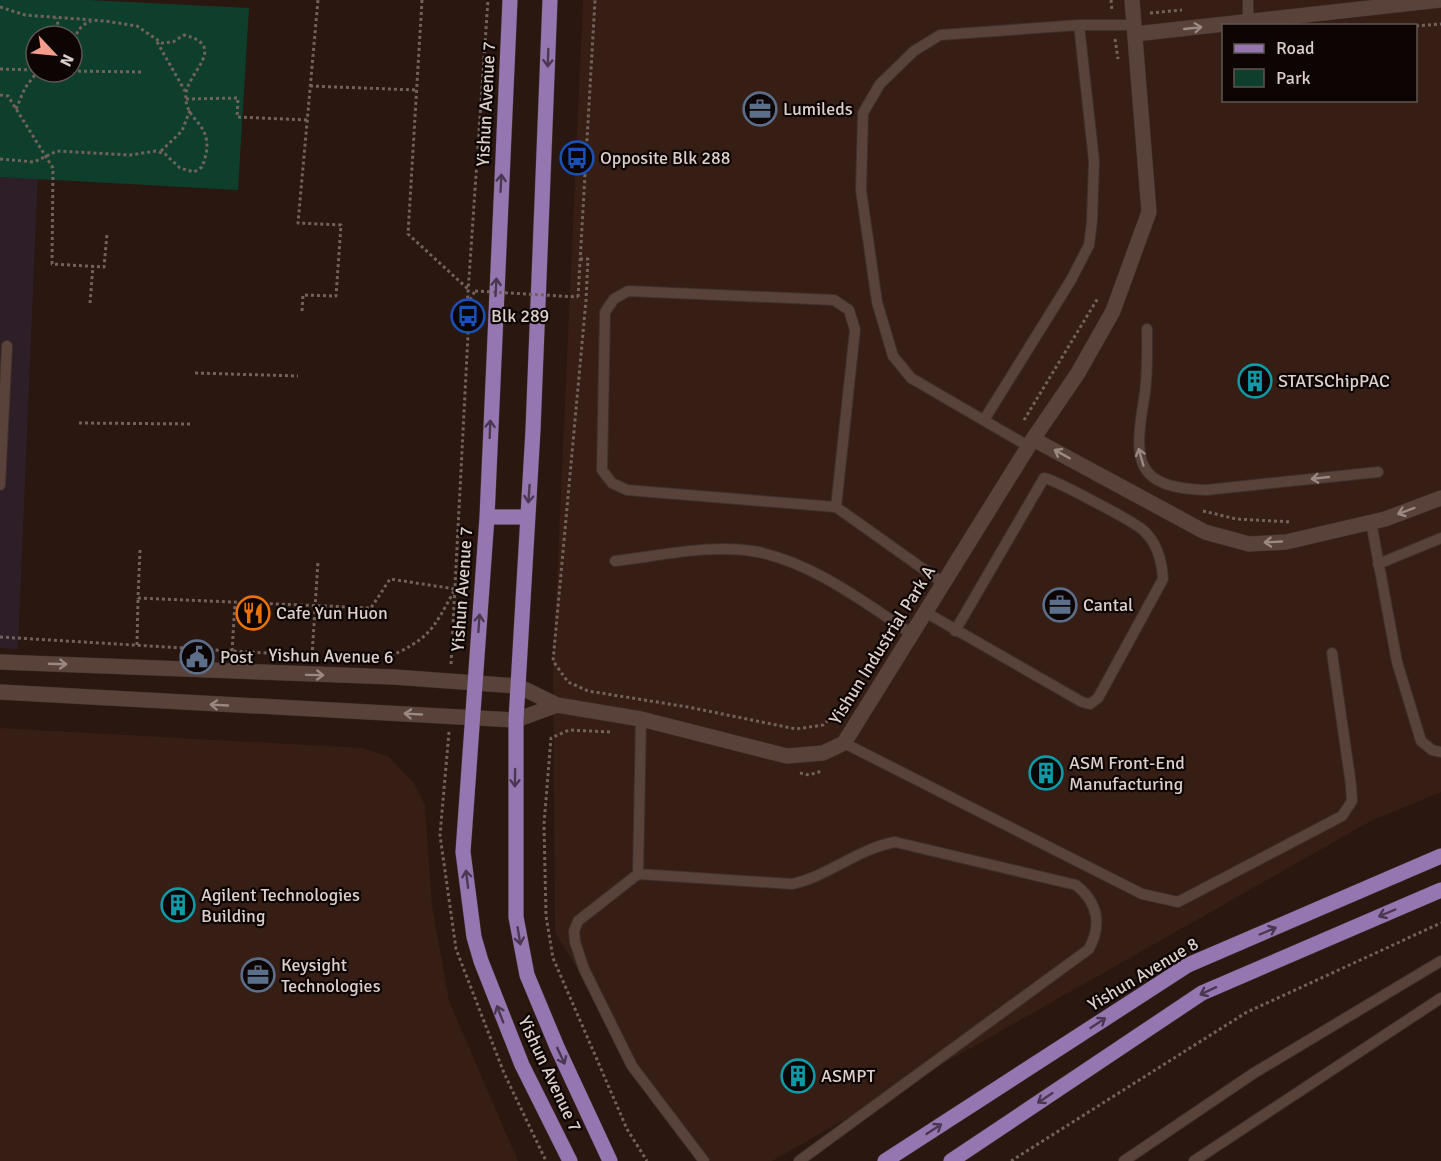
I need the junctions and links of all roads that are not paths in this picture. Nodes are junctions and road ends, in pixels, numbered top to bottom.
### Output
1 (510, 0) edge
2 (550, 0) edge
3 (1132, 0) edge
4 (1248, 0) edge
5 (1441, 0) edge
6 (1338, 6) edge
7 (1248, 21) junction
8 (1079, 25) junction
9 (1134, 29) junction
10 (1147, 329) dead end
11 (7, 346) dead end
12 (984, 420) junction
13 (1031, 442) junction
14 (1378, 472) dead end
15 (0, 485) edge
16 (1441, 498) edge
17 (836, 507) junction
18 (487, 517) junction
19 (527, 517) junction
20 (1371, 522) junction
21 (1441, 538) edge
22 (615, 561) dead end
23 (1378, 564) junction
24 (942, 583) junction
25 (926, 612) junction
26 (956, 631) junction
27 (912, 634) junction
28 (1332, 653) dead end
29 (0, 662) edge
30 (475, 682) junction
31 (518, 686) junction
32 (0, 692) edge
33 (557, 705) junction
34 (472, 717) junction
35 (641, 719) junction
36 (516, 720) junction
37 (844, 743) junction
38 (1441, 752) edge
39 (1441, 856) edge
40 (639, 874) junction
41 (1441, 890) edge
42 (1441, 961) edge
43 (1441, 998) edge
44 (570, 1161) edge
45 (610, 1161) edge
46 (704, 1161) edge
47 (799, 1161) edge
48 (885, 1161) edge
49 (951, 1161) edge
50 (1124, 1161) edge
51 (1194, 1161) edge

18 -> 1 main road, Yishun Avenue 7
2 -> 19 main road, Yishun Avenue 7
3 - 9 street, Yishun Industrial Park A
4 - 7 lane
5 - 6 street
6 - 7 street
9 -> 7 street
8 - 9 lane
8 - 12 lane
8 - 12 lane
9 - 13 street, Yishun Industrial Park A
14 -> 10 lane
11 - 15 lane
12 - 13 lane
20 -> 13 street
13 - 24 street, Yishun Industrial Park A
16 -> 20 street
17 - 17 lane
17 - 24 lane
18 - 19 main road
30 -> 18 main road, Yishun Avenue 7
19 - 31 main road, Yishun Avenue 7
20 - 23 lane
21 - 23 lane
22 - 27 lane
23 - 38 lane
24 - 25 street, Yishun Industrial Park A
25 - 26 lane
25 - 27 street, Yishun Industrial Park A
26 - 26 lane
27 - 37 street, Yishun Industrial Park A
28 - 37 lane
29 -> 30 street, Yishun Avenue 6
30 - 31 street, Yishun Avenue 6
30 - 34 main road, Yishun Avenue 7
31 - 33 street, Yishun Industrial Park A
31 - 36 main road, Yishun Avenue 7
34 -> 32 street
33 - 35 street, Yishun Industrial Park A
33 - 36 street, Yishun Industrial Park A
34 - 36 street
44 -> 34 main road, Yishun Avenue 7
35 - 37 street, Yishun Industrial Park A
35 - 40 lane
36 -> 45 main road, Yishun Avenue 7
48 -> 39 main road, Yishun Avenue 8
40 - 46 lane
40 - 47 lane
41 -> 49 main road
42 - 50 lane
43 - 51 lane

